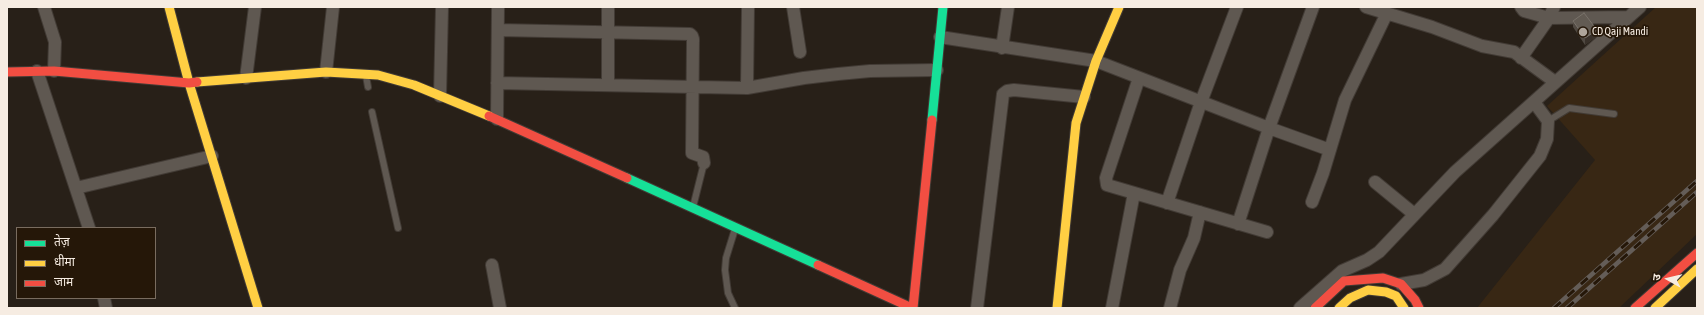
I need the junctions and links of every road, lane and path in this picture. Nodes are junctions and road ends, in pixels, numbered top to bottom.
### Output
1 (44, 7) edge
2 (169, 7) edge
3 (255, 7) edge
4 (332, 7) edge
5 (442, 7) edge
6 (498, 7) edge
7 (608, 7) edge
8 (748, 7) edge
9 (793, 7) edge
10 (943, 7) edge
11 (1008, 7) edge
12 (1118, 7) edge
13 (1237, 7) edge
14 (1313, 7) edge
15 (1366, 7) edge
16 (1521, 7) edge
17 (1554, 7) edge
18 (1640, 7) edge
19 (1387, 13) junction
20 (1628, 17) junction
21 (1549, 18) junction
22 (498, 30) junction
23 (608, 32) junction
24 (940, 38) junction
25 (1002, 48) junction
26 (800, 52) dead end
27 (1521, 58) junction
28 (1096, 61) junction
29 (937, 70) junction
30 (37, 71) junction
31 (54, 71) junction
32 (7, 72) edge
33 (326, 72) junction
34 (365, 74) junction
35 (246, 78) junction
36 (1138, 78) junction
37 (1555, 82) junction
38 (189, 83) junction
39 (497, 83) junction
40 (608, 85) junction
41 (368, 87) dead end
42 (693, 87) junction
43 (747, 88) junction
44 (440, 96) junction
45 (1084, 97) junction
46 (1202, 102) junction
47 (1534, 102) junction
48 (372, 112) dead end
49 (1614, 114) dead end
50 (497, 119) junction
51 (1548, 121) junction
52 (1269, 128) junction
53 (1330, 150) junction
54 (212, 156) junction
55 (704, 163) joint
56 (1375, 182) dead end
57 (76, 188) junction
58 (1134, 193) junction
59 (1312, 202) dead end
60 (1167, 203) junction
61 (693, 208) junction
62 (1200, 212) junction
63 (1414, 214) junction
64 (1238, 224) junction
65 (89, 227) edge
66 (398, 228) dead end
67 (736, 228) junction
68 (1267, 232) dead end
69 (1697, 253) edge
70 (492, 265) dead end
71 (1697, 269) edge
72 (1697, 279) edge
73 (1401, 284) junction
74 (258, 308) edge
75 (500, 308) edge
76 (735, 308) edge
77 (912, 308) edge
78 (977, 308) edge
79 (1057, 308) edge
80 (1112, 308) edge
81 (1170, 308) edge
82 (1300, 308) edge
83 (1315, 308) edge
84 (1339, 308) edge
85 (1404, 308) edge
86 (1419, 308) edge
87 (1635, 308) edge
88 (1655, 308) edge
89 (1668, 308) edge

1 - 31 street
2 - 38 main road
3 - 35 street
4 - 33 street
5 - 44 street
6 - 22 street
7 - 23 street
8 - 43 street
9 - 26 street
10 - 24 main road
11 - 25 street
12 - 28 main road
13 - 46 street
14 - 52 street
15 - 19 street
16 - 21 street
17 - 21 street
18 - 20 street
19 - 27 street
19 - 53 street
20 - 21 street
20 - 37 street
21 - 27 street
22 - 23 street
22 - 39 street
23 - 40 street
23 - 42 street
24 - 25 street
24 - 29 main road
25 - 28 street
27 - 37 street
28 - 36 street
28 - 45 main road
29 - 43 street
29 - 77 main road
30 - 31 main road
30 - 32 main road
30 - 57 street
31 - 38 main road
33 - 34 main road
33 - 35 main road
34 - 41 lane
34 - 44 main road
35 - 38 main road
36 - 46 street
36 - 58 street
37 - 47 street
38 - 54 main road
39 - 40 street
39 - 50 street
40 - 42 street
42 - 43 street
42 - 55 street
44 - 50 main road
45 - 78 street
45 - 79 main road
46 - 52 street
46 - 60 street
47 - 51 street
47 - 63 street
48 - 66 lane
49 - 51 lane
50 - 61 main road
51 - 73 street
52 - 53 street
52 - 64 street
53 - 59 street
54 - 57 street
54 - 74 main road
55 - 61 lane
56 - 63 street
57 - 65 street
58 - 60 street
58 - 80 street
60 - 62 street
61 - 67 main road
62 - 64 street
62 - 81 street
63 - 82 street
64 - 68 street
67 - 76 lane
67 - 77 main road
69 - 87 main road
70 - 75 street
71 - 88 main road
72 - 89 main road
73 - 83 main road
73 - 86 main road
84 - 85 main road

